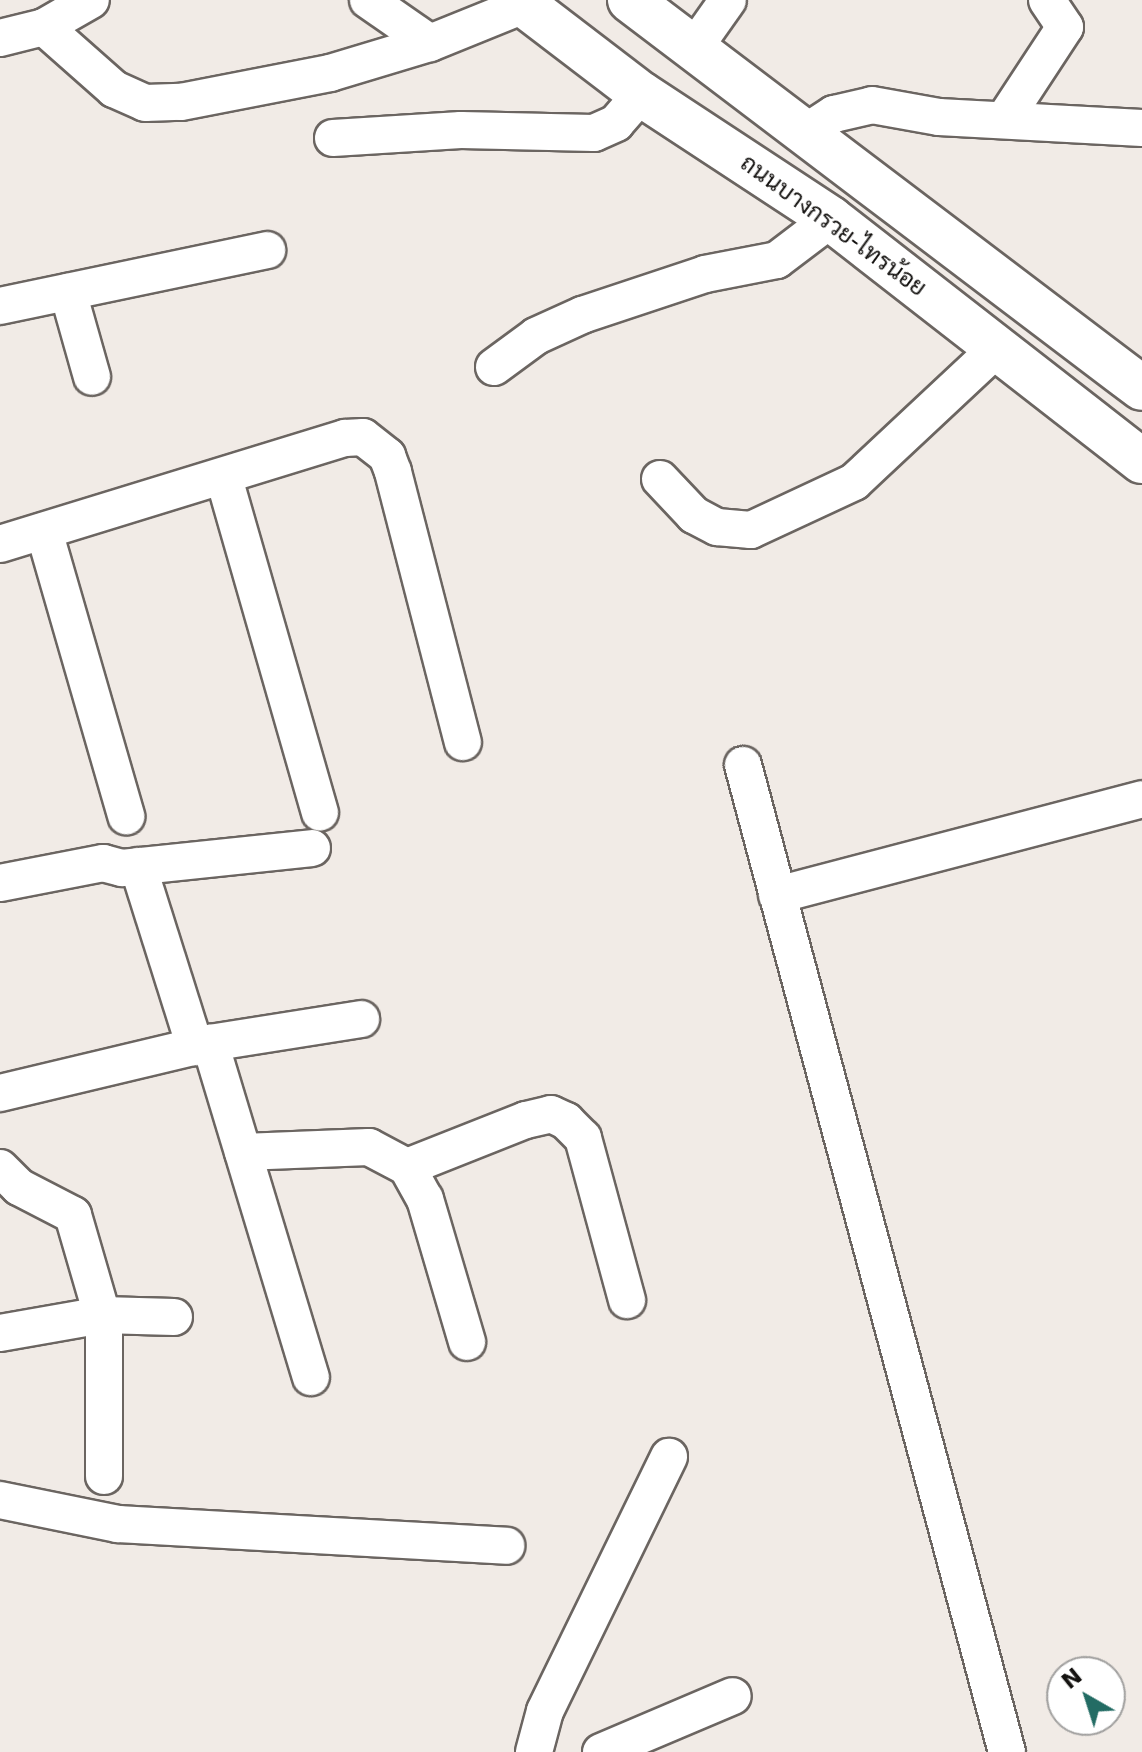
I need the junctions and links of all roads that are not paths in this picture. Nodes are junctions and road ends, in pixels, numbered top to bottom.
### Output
1 (368, 0) edge
2 (630, 0) edge
3 (728, 0) edge
4 (1047, 0) edge
5 (84, 2) edge
6 (521, 3) edge
7 (44, 27) junction
8 (0, 38) edge
9 (430, 43) junction
10 (692, 51) junction
11 (641, 94) junction
12 (1004, 120) junction
13 (1142, 128) edge
14 (803, 134) junction
15 (333, 138) dead end
16 (831, 219) junction
17 (267, 250) dead end
18 (68, 292) junction
19 (0, 306) edge
20 (997, 348) junction
21 (494, 367) dead end
22 (92, 377) dead end
23 (1142, 388) edge
24 (1142, 461) edge
25 (224, 478) junction
26 (660, 479) dead end
27 (44, 531) junction
28 (0, 544) edge
29 (463, 742) dead end
30 (743, 765) dead end
31 (1142, 799) edge
32 (320, 812) dead end
33 (126, 816) dead end
34 (312, 848) dead end
35 (138, 866) junction
36 (0, 883) edge
37 (777, 895) junction
38 (361, 1019) dead end
39 (203, 1045) junction
40 (0, 1093) edge
41 (243, 1152) junction
42 (407, 1167) junction
43 (0, 1168) edge
44 (627, 1300) dead end
45 (102, 1315) junction
46 (174, 1317) dead end
47 (0, 1333) edge
48 (467, 1342) dead end
49 (311, 1377) dead end
50 (669, 1457) dead end
51 (104, 1476) dead end
52 (0, 1500) edge
53 (506, 1546) dead end
54 (733, 1696) dead end
55 (534, 1752) edge
56 (601, 1752) edge
57 (1007, 1752) edge

1 - 9 street
2 - 10 main road
3 - 10 street
4 - 12 street
5 - 7 street
6 - 9 street
6 - 11 main road, ถนนบางกรวย-ไทรน้อย
7 - 8 street
7 - 9 street
10 - 14 main road
11 - 15 street
11 - 16 main road, ถนนบางกรวย-ไทรน้อย
12 - 13 street
12 - 14 street
14 - 23 main road
16 - 20 main road, ถนนบางกรวย-ไทรน้อย
16 - 21 street
17 - 18 street
18 - 19 street
18 - 22 street
20 - 24 main road, ถนนบางกรวย-ไทรน้อย
20 - 26 street
25 - 27 street
25 - 29 street
25 - 32 street
27 - 28 street
27 - 33 street
30 - 37 street
31 - 37 street
34 - 35 street
35 - 36 street
35 - 39 street
37 - 57 street
38 - 39 street
39 - 40 street
39 - 41 street
41 - 42 street
41 - 49 street
42 - 44 street
42 - 48 street
43 - 45 street
45 - 46 street
45 - 47 street
45 - 51 street
50 - 55 street
52 - 53 street
54 - 56 street

